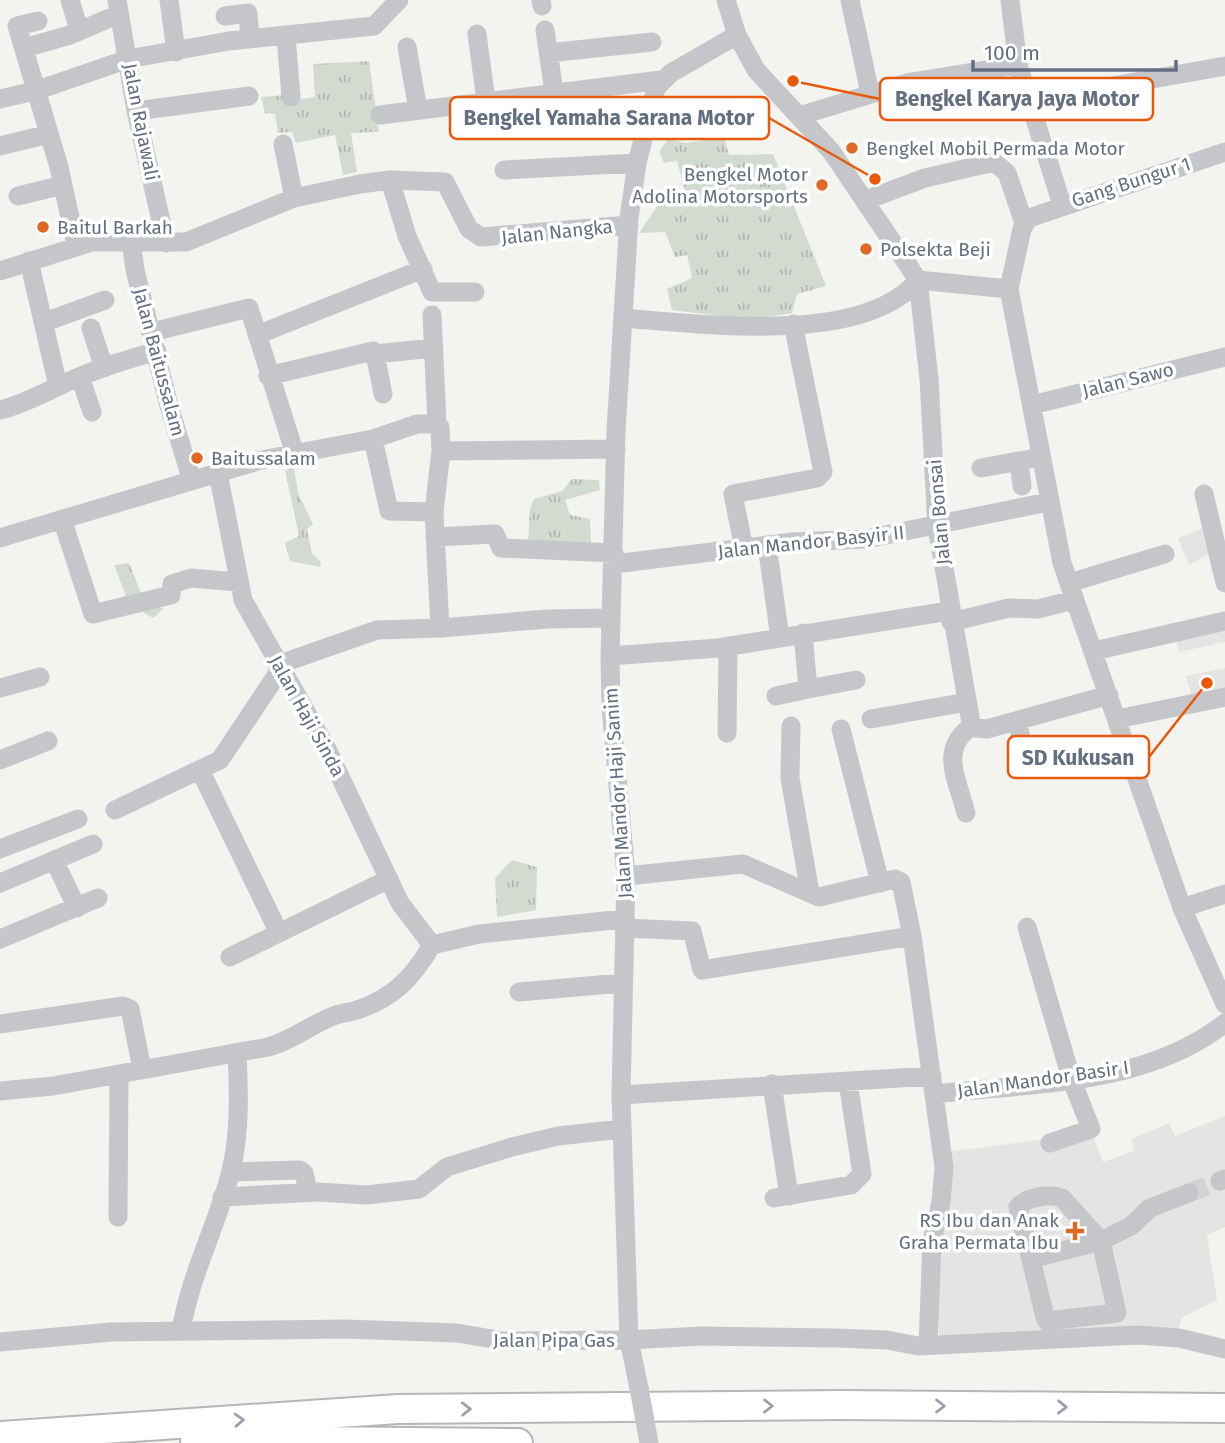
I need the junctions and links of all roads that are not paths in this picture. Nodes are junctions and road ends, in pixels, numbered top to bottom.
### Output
1 (70, 0) edge
2 (169, 0) edge
3 (399, 0) edge
4 (726, 0) edge
5 (850, 0) edge
6 (1010, 0) edge
7 (118, 7) edge
8 (225, 16) dead end
9 (38, 21) dead end
10 (9, 27) edge
11 (79, 30) junction
12 (545, 30) dead end
13 (477, 34) dead end
14 (737, 35) junction
15 (286, 36) junction
16 (250, 38) junction
17 (652, 42) dead end
18 (407, 47) dead end
19 (24, 48) junction
20 (176, 52) junction
21 (548, 53) junction
22 (128, 59) junction
23 (1018, 65) junction
24 (1225, 66) edge
25 (662, 79) junction
26 (35, 91) junction
27 (554, 92) junction
28 (870, 93) junction
29 (249, 96) dead end
30 (291, 97) dead end
31 (0, 99) edge
32 (1028, 100) junction
33 (486, 101) junction
34 (418, 110) junction
35 (136, 111) junction
36 (380, 116) dead end
37 (799, 116) junction
38 (49, 134) junction
39 (283, 144) dead end
40 (0, 146) edge
41 (1223, 152) edge
42 (636, 163) junction
43 (504, 170) dead end
44 (1225, 173) edge
45 (390, 180) junction
46 (63, 185) junction
47 (18, 196) dead end
48 (294, 198) junction
49 (866, 200) junction
50 (1062, 205) junction
51 (1024, 223) junction
52 (629, 225) junction
53 (131, 241) junction
54 (166, 243) junction
55 (76, 246) junction
56 (29, 261) junction
57 (423, 269) junction
58 (0, 271) edge
59 (918, 280) junction
60 (1009, 289) junction
61 (475, 292) dead end
62 (105, 300) dead end
63 (432, 315) dead end
64 (623, 318) junction
65 (45, 322) junction
66 (793, 324) junction
67 (91, 328) dead end
68 (257, 335) junction
69 (154, 342) junction
70 (434, 348) junction
71 (375, 354) junction
72 (1225, 357) edge
73 (104, 368) junction
74 (268, 376) junction
75 (79, 377) junction
76 (58, 386) junction
77 (383, 394) dead end
78 (1032, 405) junction
79 (0, 410) edge
80 (92, 412) dead end
81 (437, 424) junction
82 (373, 439) junction
83 (616, 449) junction
84 (441, 451) junction
85 (295, 454) junction
86 (1041, 457) junction
87 (1018, 461) junction
88 (981, 468) dead end
89 (218, 473) junction
90 (192, 481) junction
91 (1022, 486) dead end
92 (1204, 494) dead end
93 (1048, 502) junction
94 (434, 512) junction
95 (62, 519) junction
96 (937, 527) junction
97 (435, 537) junction
98 (0, 538) edge
99 (767, 545) junction
100 (744, 549) junction
101 (1166, 554) dead end
102 (614, 558) junction
103 (238, 582) junction
104 (1225, 583) edge
105 (1071, 591) junction
106 (950, 616) junction
107 (611, 618) junction
108 (1225, 621) edge
109 (440, 628) junction
110 (803, 633) junction
111 (780, 638) junction
112 (727, 646) junction
113 (1094, 651) junction
114 (610, 656) junction
115 (279, 668) junction
116 (40, 677) dead end
117 (856, 680) dead end
118 (0, 688) edge
119 (808, 689) junction
120 (1109, 695) junction
121 (776, 696) dead end
122 (1225, 697) edge
123 (967, 702) junction
124 (871, 719) dead end
125 (1117, 719) junction
126 (1018, 721) junction
127 (791, 726) dead end
128 (980, 727) junction
129 (841, 729) dead end
130 (727, 733) dead end
131 (48, 741) dead end
132 (0, 760) edge
133 (1018, 765) dead end
134 (200, 770) junction
135 (115, 810) dead end
136 (966, 813) dead end
137 (78, 819) dead end
138 (93, 844) dead end
139 (0, 849) edge
140 (54, 860) junction
141 (626, 876) junction
142 (389, 878) junction
143 (0, 883) edge
144 (880, 883) junction
145 (810, 894) junction
146 (1225, 894) edge
147 (97, 898) dead end
148 (77, 908) junction
149 (1182, 908) junction
150 (624, 923) junction
151 (1027, 927) dead end
152 (279, 933) junction
153 (912, 936) junction
154 (0, 939) edge
155 (432, 945) junction
156 (230, 957) dead end
157 (622, 983) junction
158 (519, 992) dead end
159 (1225, 1003) edge
160 (1225, 1023) edge
161 (0, 1024) edge
162 (237, 1053) junction
163 (142, 1069) junction
164 (119, 1075) junction
165 (1071, 1078) junction
166 (848, 1082) junction
167 (772, 1084) junction
168 (933, 1085) junction
169 (0, 1091) edge
170 (621, 1095) junction
171 (622, 1129) junction
172 (1050, 1143) dead end
173 (231, 1172) junction
174 (308, 1192) junction
175 (1189, 1193) tunnel mouth
176 (222, 1197) junction
177 (118, 1217) dead end
178 (1101, 1241) junction
179 (1031, 1259) junction
180 (181, 1331) junction
181 (629, 1340) junction
182 (0, 1342) edge
183 (928, 1345) junction
184 (1225, 1349) edge
185 (1225, 1408) edge
186 (0, 1437) edge
187 (518, 1443) edge
188 (649, 1443) edge

1 - 11 street
2 - 20 street
3 - 15 street
4 - 14 street
5 - 28 street
6 - 23 street
7 - 11 street
7 - 22 street, Jalan Rajawali
8 - 16 street
9 - 10 street
10 - 19 street
11 - 19 street
12 - 21 street
13 - 33 street
14 - 25 street
14 - 37 street
15 - 16 street
15 - 30 street
16 - 20 street
17 - 21 street
18 - 34 street
19 - 26 street
20 - 22 street
21 - 27 street
22 - 26 street
22 - 35 street, Jalan Rajawali
23 - 28 street
23 - 32 street
24 - 32 street
25 - 27 street
25 - 42 street, Jalan Nangka
26 - 31 street
26 - 38 street
27 - 33 street
28 - 37 street
29 - 35 street
32 - 50 street
33 - 34 street
34 - 36 street
35 - 54 street, Jalan Rajawali
37 - 49 street
38 - 40 street
38 - 46 street
39 - 48 street
41 - 44 street, Gang Bungur 1
41 - 50 street, Gang Bungur 1
42 - 43 street
42 - 52 street, Jalan Nangka
45 - 48 street, Jalan Nangka
45 - 52 street, Jalan Nangka
45 - 57 street
46 - 47 street
46 - 55 street
48 - 54 street, Jalan Nangka
49 - 51 street
49 - 59 street
50 - 51 street, Gang Bungur 1
51 - 60 street
52 - 64 street, Jalan Mandor Haji Sanim
53 - 54 street, Jalan Nangka
53 - 55 street, Jalan Nangka
53 - 69 street, Jalan Baitussalam
55 - 56 street, Jalan Nangka
56 - 58 street, Jalan Nangka
56 - 65 street
57 - 61 street
57 - 68 street
59 - 60 street
59 - 66 street
59 - 96 street, Jalan Bonsai
60 - 78 street
62 - 65 street
63 - 70 street
64 - 66 street
64 - 83 street, Jalan Mandor Haji Sanim
65 - 76 street
66 - 100 street
67 - 73 street
68 - 69 street
68 - 74 street
69 - 73 street
69 - 90 street, Jalan Baitussalam
70 - 71 street
70 - 81 street
71 - 74 street
71 - 77 street
72 - 78 street, Jalan Sawo
73 - 75 street
74 - 85 street
75 - 76 street
75 - 80 street
76 - 79 street
78 - 86 street
81 - 82 street
81 - 84 street
82 - 85 street
82 - 94 street
83 - 84 street
83 - 102 street, Jalan Mandor Haji Sanim
84 - 94 street
85 - 89 street
86 - 87 street
86 - 93 street
87 - 88 street
87 - 91 street
89 - 90 street
89 - 103 street, Jalan Haji Sinda
90 - 95 street
92 - 104 street
93 - 96 street, Jalan Mandor Basyir II
93 - 105 street
94 - 97 street
95 - 98 street
95 - 103 street
96 - 99 street, Jalan Mandor Basyir II
96 - 106 street, Jalan Bonsai
97 - 102 street, Jalan Mandor Basyir II
97 - 109 street
99 - 100 street, Jalan Mandor Basyir II
99 - 111 street
100 - 102 street, Jalan Mandor Basyir II
101 - 105 street
102 - 107 street, Jalan Mandor Haji Sanim
103 - 115 street, Jalan Haji Sinda
105 - 106 street
105 - 113 street
106 - 110 street
106 - 123 street, Jalan Bonsai
107 - 109 street
107 - 114 street, Jalan Mandor Haji Sanim
108 - 113 street
109 - 115 street
110 - 111 street
110 - 119 street
111 - 112 street
112 - 114 street
112 - 130 street
113 - 120 street
114 - 141 street, Jalan Mandor Haji Sanim
115 - 134 street
115 - 142 street, Jalan Haji Sinda
116 - 118 street
117 - 119 street
119 - 121 street
120 - 125 street
120 - 126 street
122 - 125 street
123 - 124 street
123 - 128 street, Jalan Bonsai
125 - 149 street
126 - 128 street
126 - 133 street
127 - 145 street
128 - 136 street
129 - 144 street
131 - 132 street
134 - 135 street
134 - 152 street
137 - 139 street
138 - 140 street
140 - 143 street
140 - 148 street
141 - 145 street
141 - 150 street, Jalan Mandor Haji Sanim
142 - 152 street
142 - 155 street, Jalan Haji Sinda
144 - 145 street
144 - 153 street
146 - 149 street
147 - 148 street
148 - 154 street
149 - 159 street
150 - 153 street
150 - 155 street
150 - 157 street, Jalan Mandor Haji Sanim
151 - 165 street
152 - 156 street
153 - 168 street
155 - 162 street
157 - 158 street
157 - 170 street, Jalan Mandor Haji Sanim
160 - 165 street, Jalan Mandor Basir I
161 - 163 street
162 - 163 street
162 - 173 street
163 - 164 street
164 - 169 street
164 - 177 street
165 - 168 street, Jalan Mandor Basir I
165 - 172 street
166 - 167 street, Jalan Mandor Basir I
166 - 167 street
166 - 168 street, Jalan Mandor Basir I
167 - 170 street, Jalan Mandor Basir I
168 - 183 street
170 - 171 street, Jalan Mandor Haji Sanim
171 - 174 street
171 - 181 street, Jalan Mandor Haji Sanim
173 - 174 street
173 - 176 street
174 - 176 street
175 - 178 street
176 - 180 street
178 - 179 street
178 - 179 street
178 - 179 street
180 - 181 street, Jalan Pipa Gas
180 - 182 street, Jalan Pipa Gas
181 - 183 street, Jalan Pipa Gas
181 - 188 street, Jalan Mandor Haji Sanim, bridge
183 - 184 street, Jalan Pipa Gas
186 -> 185 highway
186 - 187 highway

